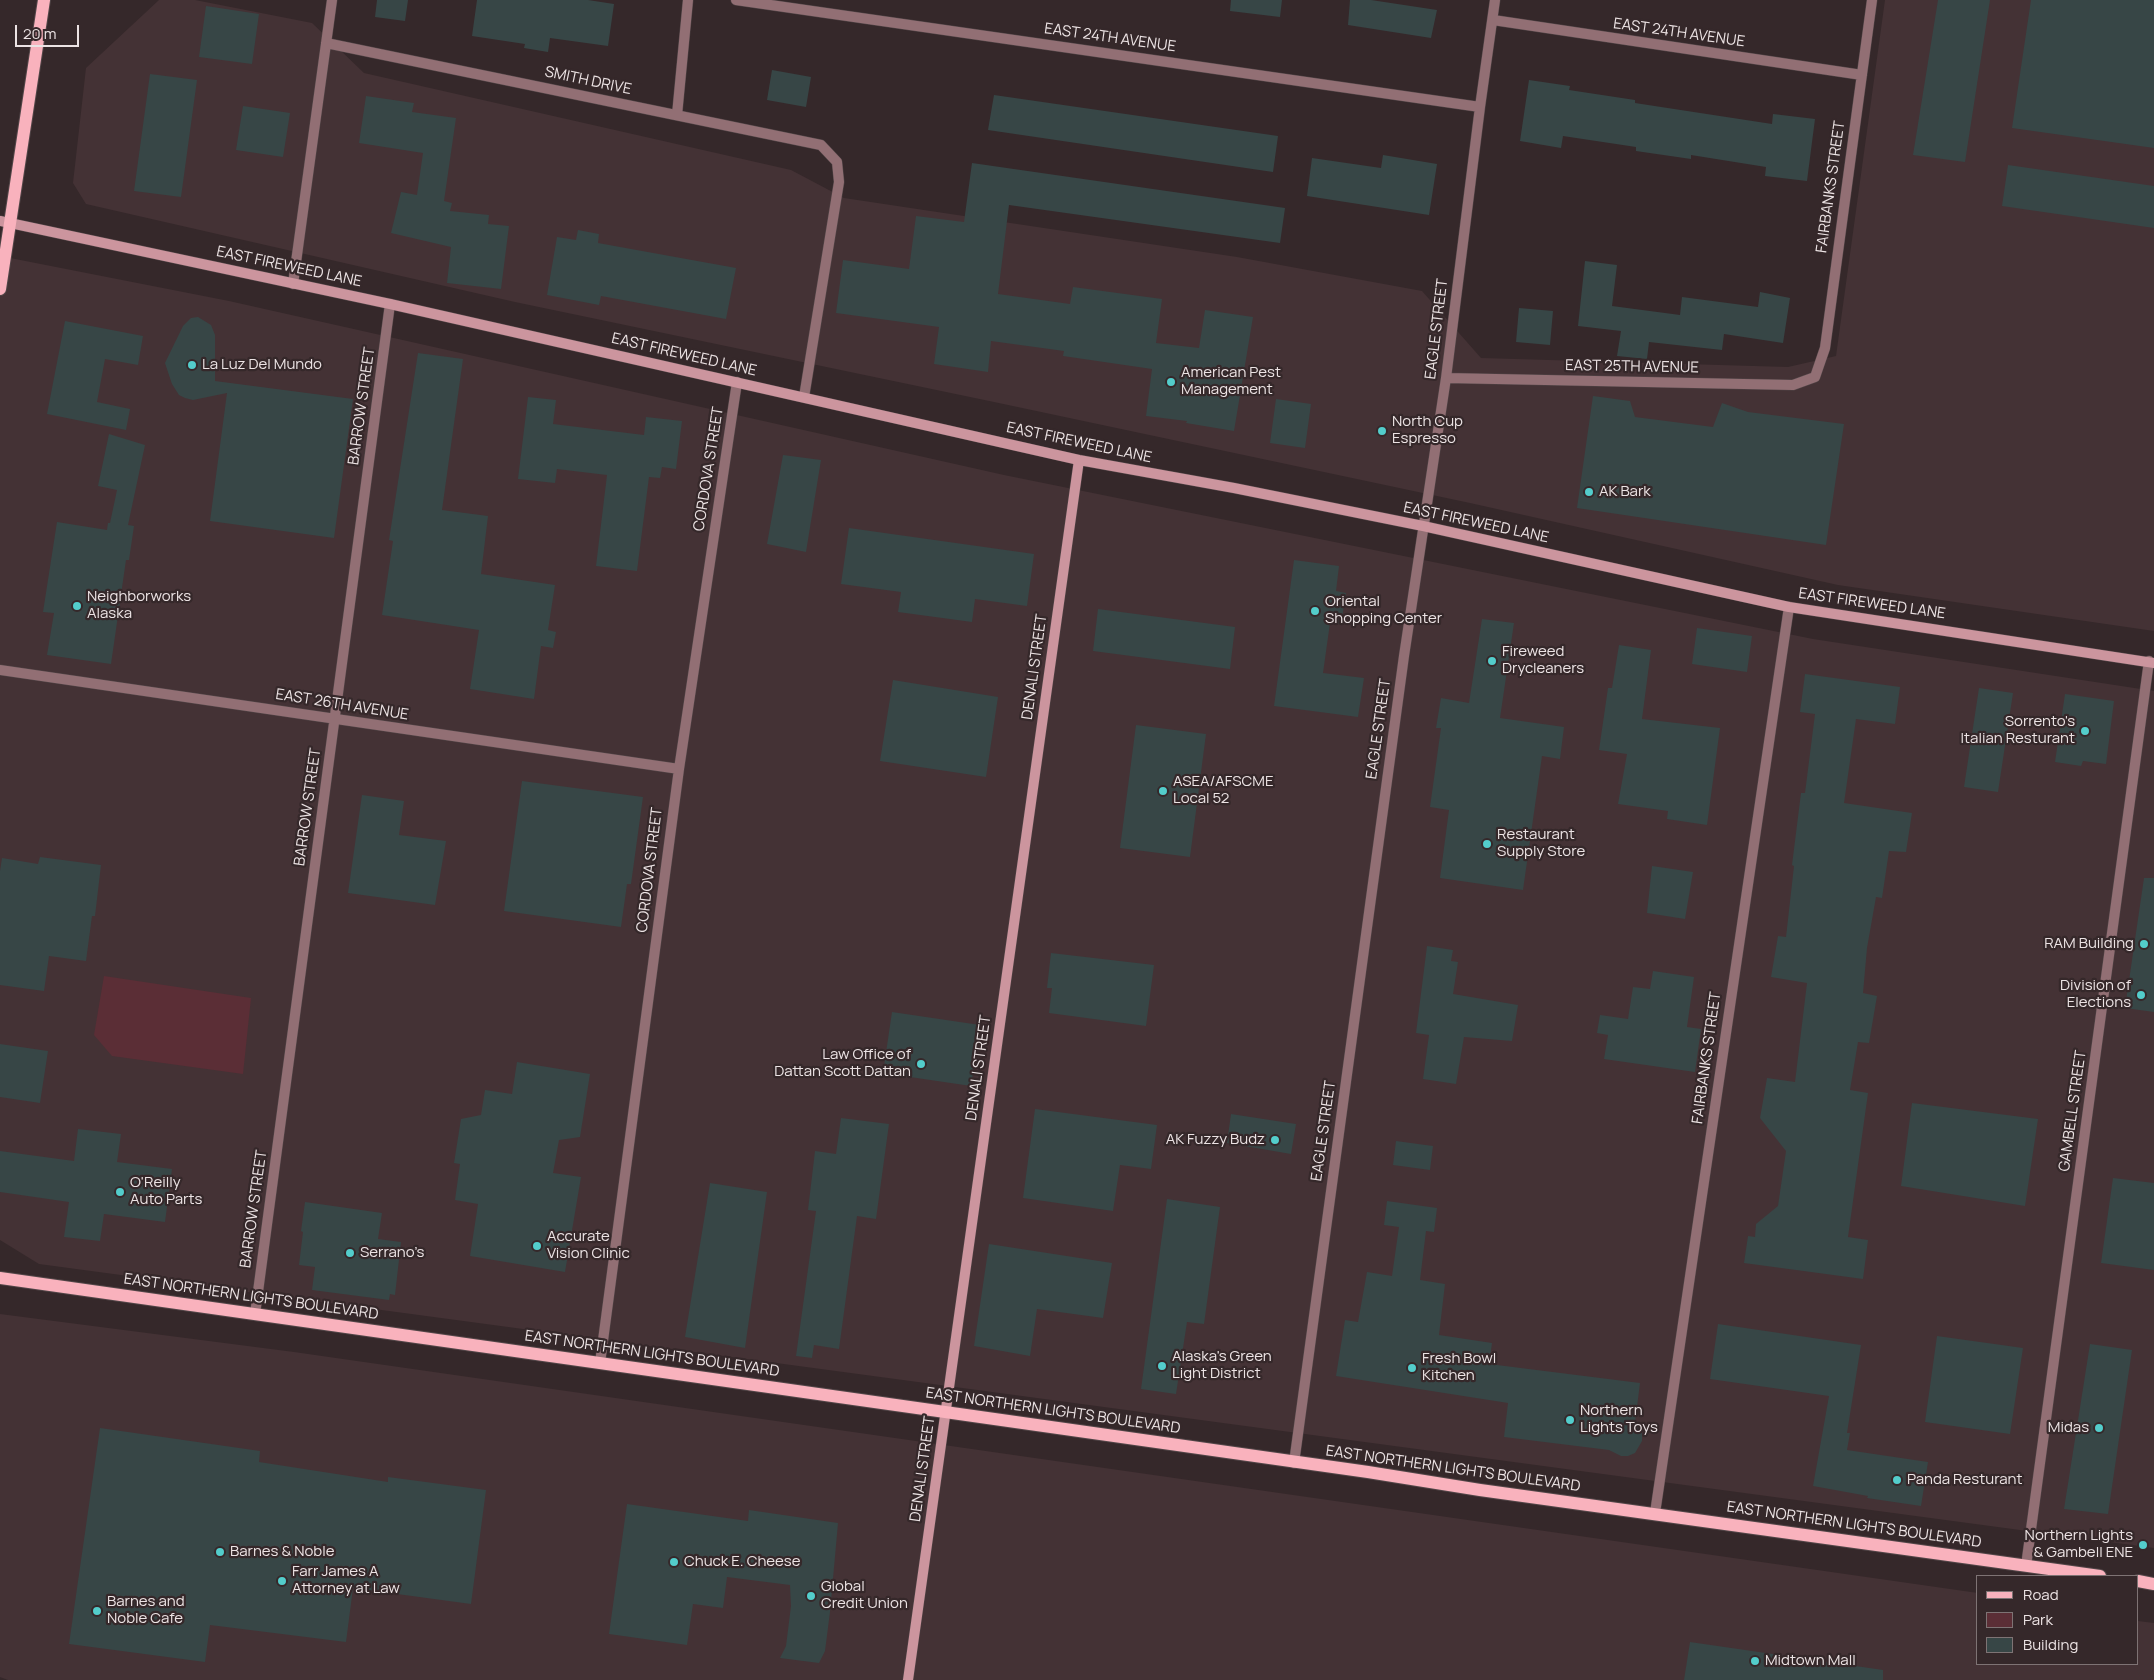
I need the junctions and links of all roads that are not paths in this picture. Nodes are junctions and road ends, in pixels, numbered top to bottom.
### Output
1 (44, 0) edge
2 (332, 0) edge
3 (688, 0) edge
4 (736, 0) edge
5 (1495, 0) edge
6 (1872, 0) edge
7 (1493, 20) junction
8 (326, 43) junction
9 (1862, 75) junction
10 (1480, 107) junction
11 (677, 115) junction
12 (5, 222) edge
13 (293, 284) junction
14 (0, 289) edge
15 (390, 304) junction
16 (1815, 376) joint
17 (1446, 378) junction
18 (737, 382) junction
19 (804, 397) junction
20 (1079, 460) junction
21 (1423, 526) junction
22 (1789, 607) junction
23 (2152, 661) edge
24 (0, 670) edge
25 (335, 720) junction
26 (679, 769) junction
27 (0, 1278) edge
28 (255, 1314) junction
29 (600, 1363) junction
30 (946, 1412) junction
31 (1294, 1463) junction
32 (1655, 1513) junction
33 (2026, 1566) junction
34 (2093, 1575) edge
35 (2139, 1582) edge
36 (2154, 1584) edge
37 (908, 1680) edge

1 - 12 main road
2 - 8 street
3 - 11 street
4 - 10 street, EAST 24TH AVENUE
5 - 7 street, EAGLE STREET
6 - 9 street, FAIRBANKS STREET
7 - 9 street, EAST 24TH AVENUE
7 - 10 street, EAGLE STREET
8 - 11 street, SMITH DRIVE
8 - 13 street
9 - 16 street, FAIRBANKS STREET
10 - 17 street, EAGLE STREET
11 - 19 street, SMITH DRIVE
12 - 13 main road, EAST FIREWEED LANE
12 - 14 main road
13 - 15 main road, EAST FIREWEED LANE
15 - 18 main road, EAST FIREWEED LANE
15 - 25 street, BARROW STREET
16 - 17 street, EAST 25TH AVENUE
17 - 21 street, EAGLE STREET
18 - 19 main road, EAST FIREWEED LANE
18 - 26 street, CORDOVA STREET
19 - 20 main road, EAST FIREWEED LANE
20 - 21 main road, EAST FIREWEED LANE
20 - 30 main road, DENALI STREET
21 - 22 main road, EAST FIREWEED LANE
21 - 31 street, EAGLE STREET
22 - 23 main road, EAST FIREWEED LANE
22 - 32 street, FAIRBANKS STREET
23 - 33 street, GAMBELL STREET
24 - 25 street, EAST 26TH AVENUE
25 - 26 street, EAST 26TH AVENUE
25 - 28 street, BARROW STREET
26 - 29 street, CORDOVA STREET
27 - 28 main road, EAST NORTHERN LIGHTS BOULEVARD
28 - 29 main road, EAST NORTHERN LIGHTS BOULEVARD
29 - 30 main road, EAST NORTHERN LIGHTS BOULEVARD
30 - 31 main road, EAST NORTHERN LIGHTS BOULEVARD
30 - 37 main road, DENALI STREET
31 - 32 main road, EAST NORTHERN LIGHTS BOULEVARD
32 - 33 main road, EAST NORTHERN LIGHTS BOULEVARD
33 - 34 main road, EAST NORTHERN LIGHTS BOULEVARD
35 - 36 main road

